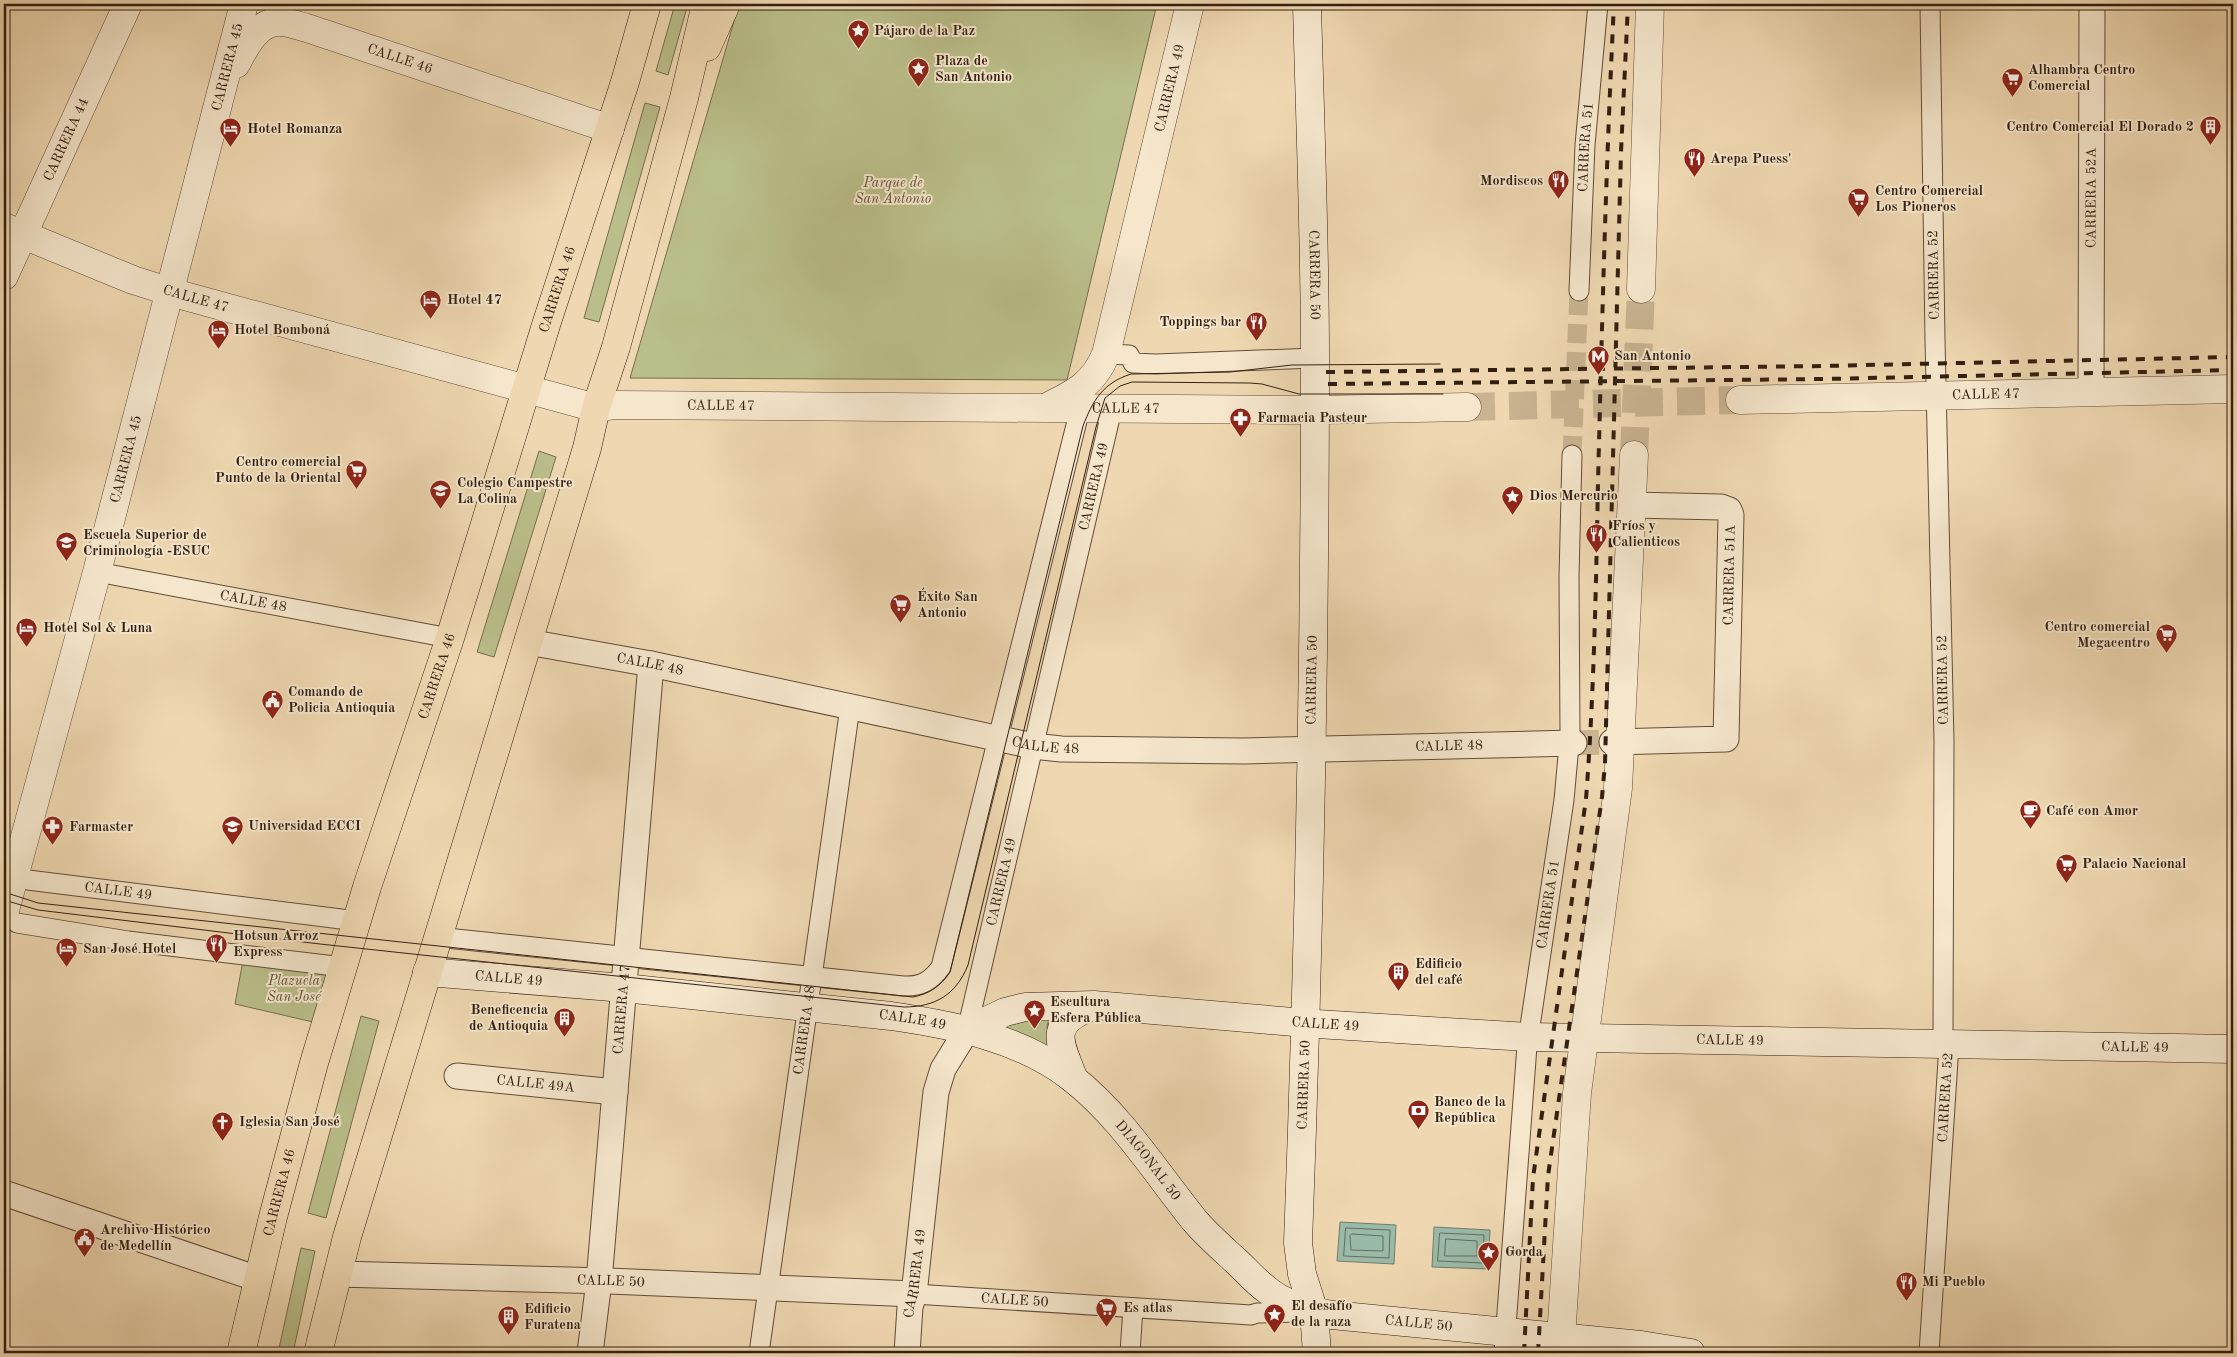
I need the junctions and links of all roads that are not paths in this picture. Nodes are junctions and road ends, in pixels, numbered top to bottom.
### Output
1 (128, 4) edge
2 (244, 4) edge
3 (279, 4) edge
4 (647, 4) edge
5 (706, 4) edge
6 (726, 4) edge
7 (1190, 4) edge
8 (1307, 4) edge
9 (1598, 4) edge
10 (1650, 4) edge
11 (1930, 4) edge
12 (2092, 4) edge
13 (307, 28) junction
14 (221, 91) junction
15 (684, 98) junction
16 (610, 129) junction
17 (13, 230) edge
18 (4, 276) edge
19 (1641, 289) tunnel mouth
20 (170, 291) junction
21 (1579, 291) tunnel mouth
22 (1106, 354) junction
23 (1315, 358) junction
24 (527, 389) junction
25 (2233, 389) edge
26 (2091, 392) junction
27 (1936, 396) junction
28 (1740, 400) tunnel mouth
29 (1047, 407) junction
30 (1467, 407) tunnel mouth
31 (596, 408) junction
32 (1080, 409) junction
33 (1112, 409) junction
34 (1315, 410) junction
35 (1572, 455) tunnel mouth
36 (1634, 455) tunnel mouth
37 (1632, 505) junction
38 (98, 572) junction
39 (438, 636) dead end
40 (528, 642) junction
41 (651, 664) junction
42 (850, 707) junction
43 (998, 738) junction
44 (1617, 742) junction
45 (1572, 743) junction
46 (1033, 746) junction
47 (1310, 750) junction
48 (28, 880) dead end
49 (10, 918) edge
50 (357, 921) junction
51 (437, 936) junction
52 (343, 967) junction
53 (427, 972) junction
54 (812, 977) junction
55 (624, 988) junction
56 (1094, 1005) junction
57 (808, 1008) junction
58 (1306, 1023) junction
59 (967, 1030) junction
60 (1528, 1037) junction
61 (1585, 1039) junction
62 (1949, 1045) junction
63 (2233, 1049) edge
64 (457, 1076) dead end
65 (1074, 1079) junction
66 (615, 1092) junction
67 (4, 1193) edge
68 (337, 1274) junction
69 (258, 1279) junction
70 (599, 1281) junction
71 (768, 1288) junction
72 (914, 1294) junction
73 (1133, 1308) junction
74 (1314, 1312) junction
75 (1504, 1342) edge
76 (1561, 1346) edge
77 (241, 1353) edge
78 (318, 1353) edge
79 (590, 1353) edge
80 (759, 1353) edge
81 (908, 1353) edge
82 (1130, 1353) edge
83 (1317, 1353) edge
84 (1692, 1353) edge
85 (1930, 1353) edge

1 - 17 street, CARRERA 44
2 - 14 street, CARRERA 45
3 - 13 street
4 - 16 main road, CARRERA 46
5 - 15 main road
6 - 15 main road
7 - 22 street, CARRERA 49
8 - 23 street, CARRERA 50
9 - 21 street, CARRERA 51
10 - 19 street
11 - 27 street, CARRERA 52
12 - 26 street, CARRERA 52A
13 - 14 street, CALLE 46
13 - 16 street, CALLE 46
14 - 20 street, CARRERA 45
15 - 31 main road
16 - 24 main road, CARRERA 46
17 - 18 street, CARRERA 44
17 - 20 street, CALLE 47
20 - 24 street, CALLE 47
20 - 38 street, CARRERA 45
22 - 23 street
22 - 29 street, CARRERA 49
23 - 34 street, CARRERA 50
24 - 31 street, CALLE 47
24 - 50 main road, CARRERA 46
25 - 26 street, CALLE 47
26 - 27 street, CALLE 47
27 - 28 street, CALLE 47
27 - 62 street, CARRERA 52
29 - 31 street, CALLE 47
29 - 32 street, CALLE 47
30 - 34 street, CALLE 47
31 - 40 main road
32 - 33 street, CALLE 47
32 - 43 street
33 - 34 street, CALLE 47
33 - 46 street, CARRERA 49
34 - 47 street, CARRERA 50
35 - 45 street, CARRERA 51
36 - 37 street
37 - 44 street
37 - 44 street, CARRERA 51A
38 - 39 street, CALLE 48
38 - 49 street, CARRERA 45
40 - 41 street, CALLE 48
40 - 51 main road
41 - 42 street, CALLE 48
41 - 55 street, CARRERA 47
42 - 43 street, CALLE 48
42 - 54 street, CARRERA 48
43 - 46 street, CALLE 48
43 - 54 street
44 - 61 street
45 - 47 street, CALLE 48
45 - 60 street, CARRERA 51
46 - 47 street, CALLE 48
46 - 59 street, CARRERA 49
47 - 58 street, CARRERA 50
48 - 50 street, CALLE 49
49 - 52 street
50 - 52 main road, CARRERA 46
51 - 53 main road
51 - 54 street
52 - 69 main road, CARRERA 46
53 - 55 street, CALLE 49
53 - 68 main road
54 - 57 street, CARRERA 48
55 - 57 street, CALLE 49
55 - 66 street, CARRERA 47
56 - 58 street, CALLE 49
56 - 59 street, CALLE 49
56 - 65 street
57 - 59 street, CALLE 49
57 - 71 street, CARRERA 48
58 - 60 street, CALLE 49
58 - 74 street, CARRERA 50
59 - 65 street, DIAGONAL 50
59 - 72 street, CARRERA 49
60 - 61 street, CALLE 49
60 - 75 street, CARRERA 51
61 - 62 street, CALLE 49
61 - 76 street
62 - 63 street, CALLE 49
62 - 85 street, CARRERA 52
64 - 66 street, CALLE 49A
65 - 74 street, DIAGONAL 50
66 - 70 street, CARRERA 47
67 - 69 street
68 - 70 street, CALLE 50
68 - 78 main road
69 - 77 main road, CARRERA 46
70 - 71 street, CALLE 50
70 - 79 street, CARRERA 47
71 - 72 street, CALLE 50
71 - 80 street, CARRERA 48
72 - 73 street, CALLE 50
72 - 81 street, CARRERA 49
73 - 74 street, CALLE 50
73 - 82 street
74 - 75 street, CALLE 50
74 - 83 street, CARRERA 50
75 - 76 street, CALLE 50
76 - 84 street, CALLE 50

